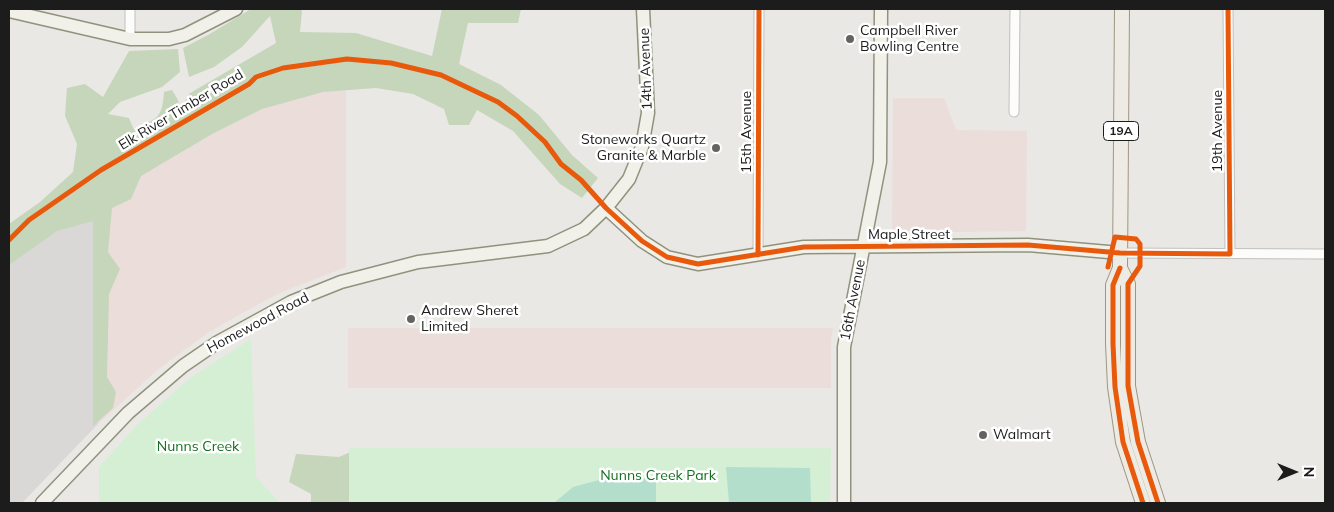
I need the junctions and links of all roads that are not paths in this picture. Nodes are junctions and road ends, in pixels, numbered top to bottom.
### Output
1 (130, 9) edge
2 (236, 9) edge
3 (643, 9) edge
4 (759, 9) edge
5 (881, 9) edge
6 (1015, 9) edge
7 (1122, 9) edge
8 (1228, 9) edge
9 (9, 11) edge
10 (130, 39) junction
11 (1014, 112) dead end
12 (606, 208) junction
13 (863, 247) junction
14 (1120, 253) junction
15 (1230, 254) junction
16 (1325, 254) edge
17 (758, 255) junction
18 (1120, 268) junction
19 (1142, 502) edge
20 (42, 503) edge
21 (844, 503) edge
22 (1158, 503) edge

1 - 10 street
2 - 10 street
3 - 12 street, 14th Avenue
4 - 17 street, 15th Avenue
5 - 13 street, 16th Avenue
6 - 11 street
7 - 14 main road, 19A
8 - 15 street, 19th Avenue
9 - 10 street
12 - 17 street, Maple Street
12 - 20 street, Homewood Road
13 - 14 street, Maple Street
13 - 17 street, Maple Street
13 - 21 street, 16th Avenue
14 - 15 street, Maple Street
14 - 18 main road, 19A
15 - 16 street, Maple Street
18 - 19 main road, 19A
18 - 22 main road, 19A

